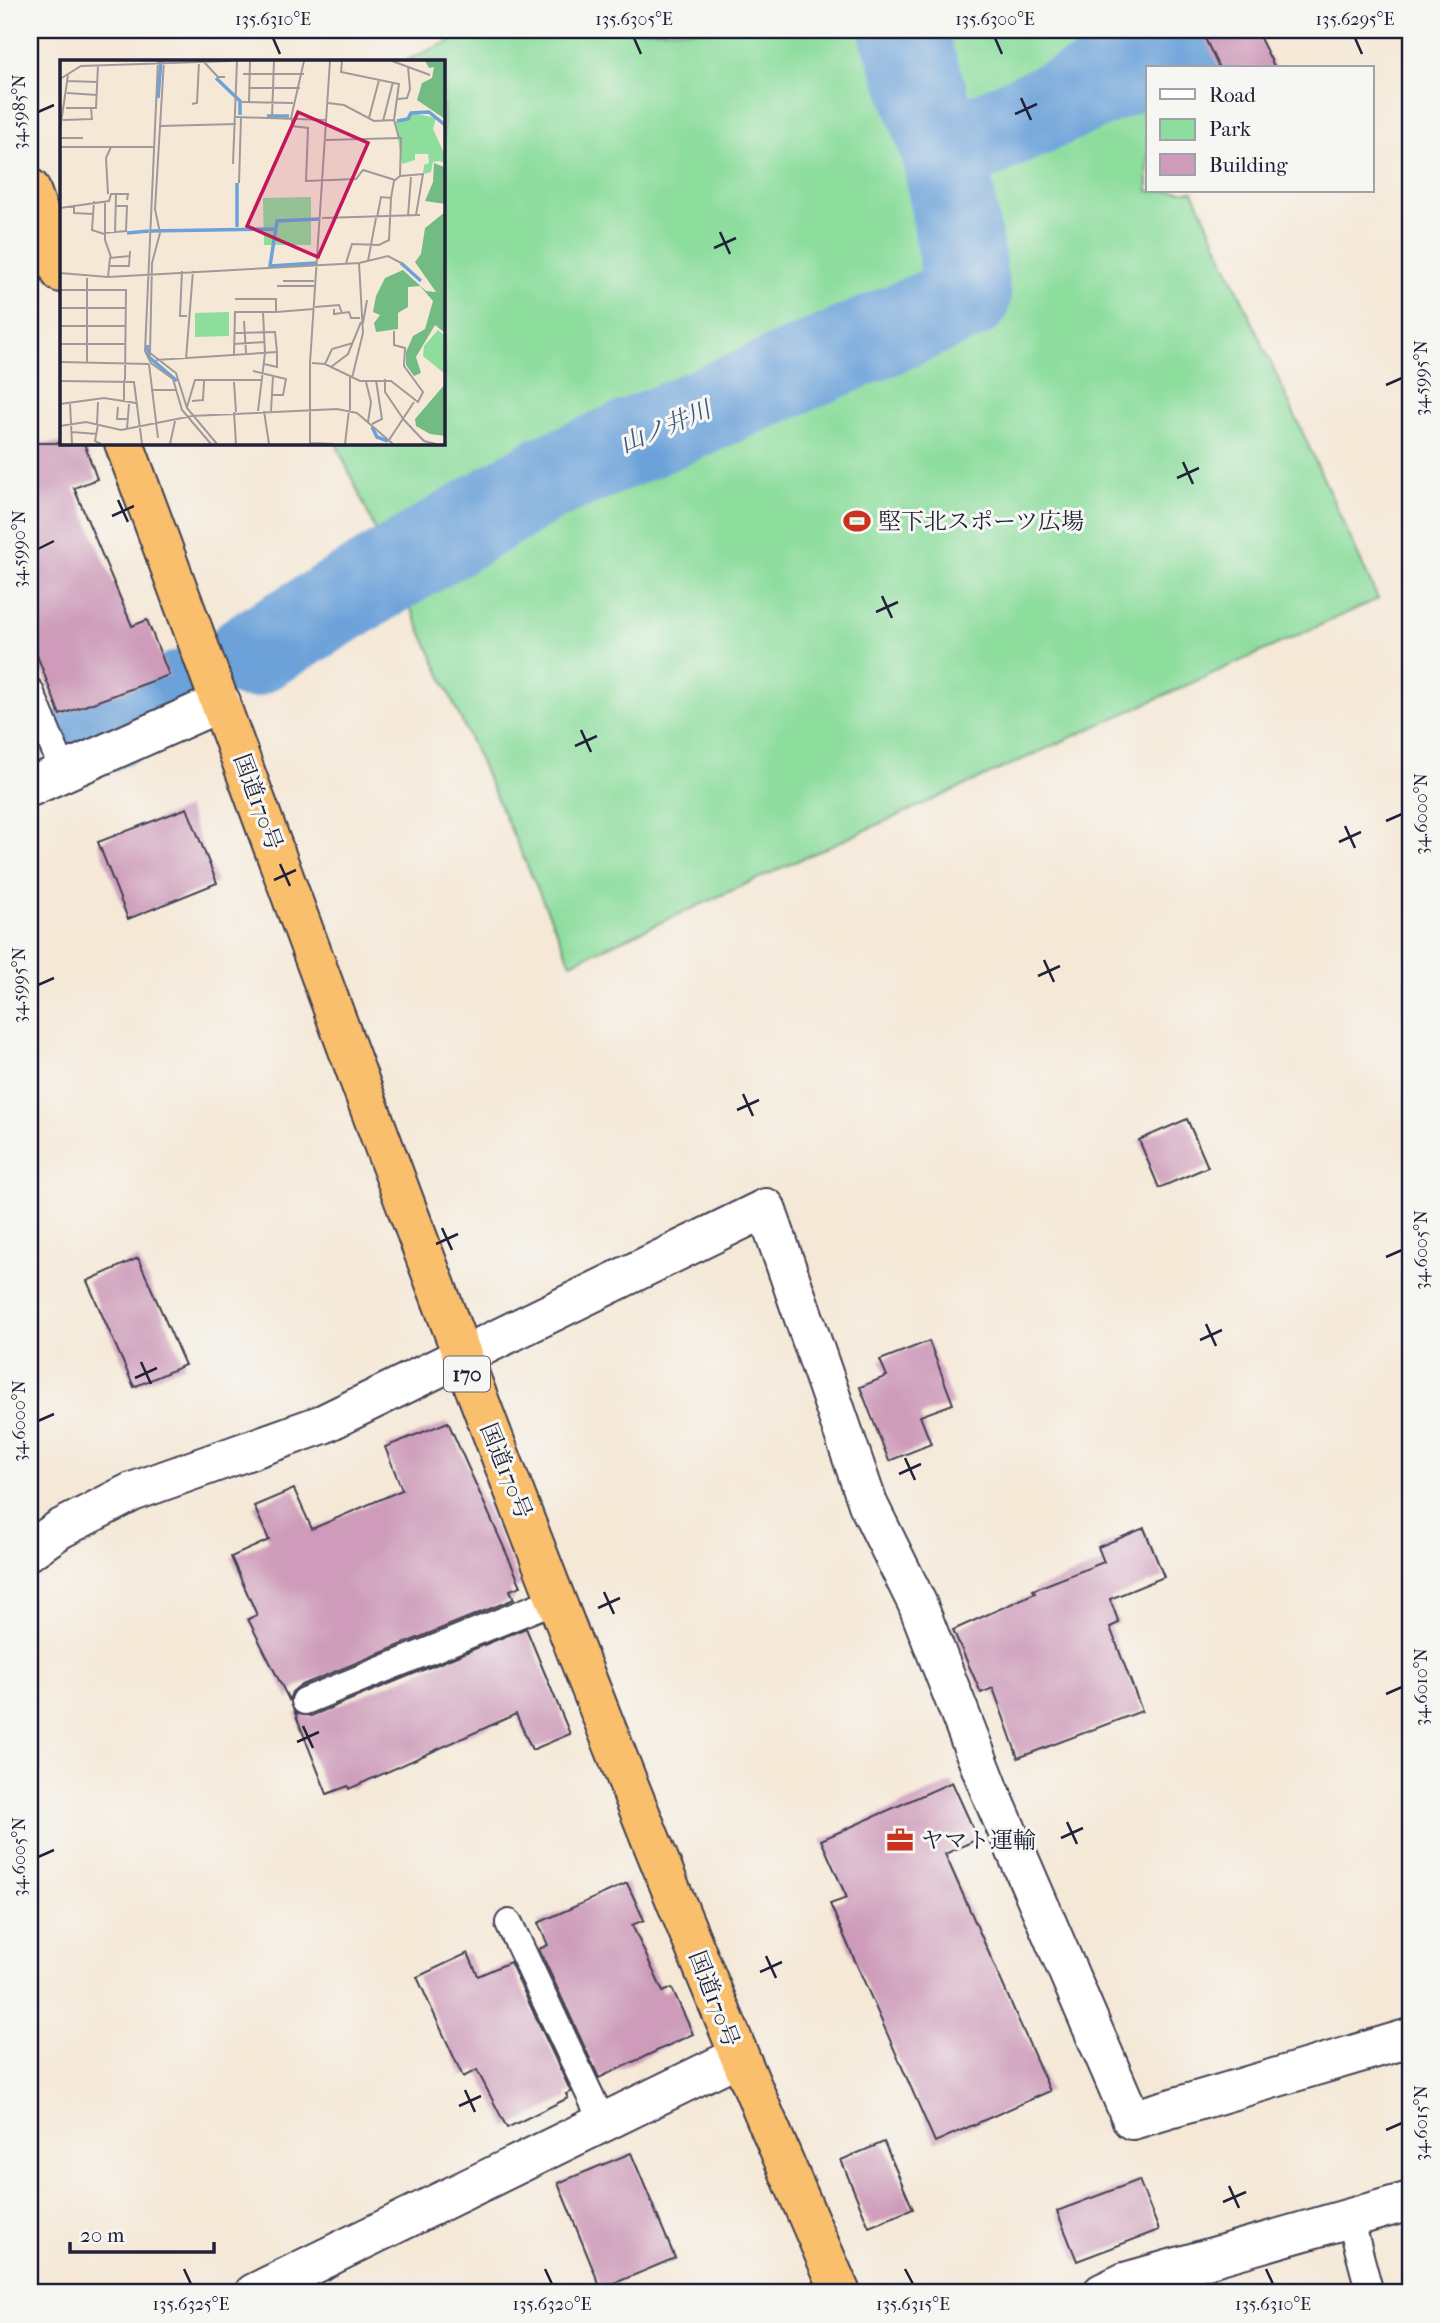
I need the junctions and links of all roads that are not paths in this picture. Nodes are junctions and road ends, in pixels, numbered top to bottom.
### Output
1 (31, 195) edge
2 (60, 270) edge
3 (124, 444) edge
4 (30, 691) edge
5 (221, 702) junction
6 (64, 772) junction
7 (30, 787) edge
8 (460, 1356) junction
9 (30, 1550) edge
10 (557, 1599) junction
11 (305, 1701) dead end
12 (509, 1923) dead end
13 (1410, 2038) edge
14 (737, 2057) junction
15 (603, 2123) junction
16 (1410, 2201) edge
17 (1350, 2218) junction
18 (254, 2293) edge
19 (841, 2293) edge
20 (1102, 2293) edge
21 (1370, 2293) edge

1 - 2 highway
3 - 5 highway, 国道170号 / 170
4 - 6 lane
5 - 6 street
5 - 8 highway, 国道170号 / 170
6 - 7 street
8 - 9 street
8 - 10 highway, 国道170号 / 170
8 - 13 street
10 - 11 lane
10 - 14 highway, 国道170号 / 170
12 - 15 lane
14 - 15 street
14 - 19 highway, 国道170号 / 170
15 - 18 street
16 - 17 street
17 - 20 street
17 - 21 lane

